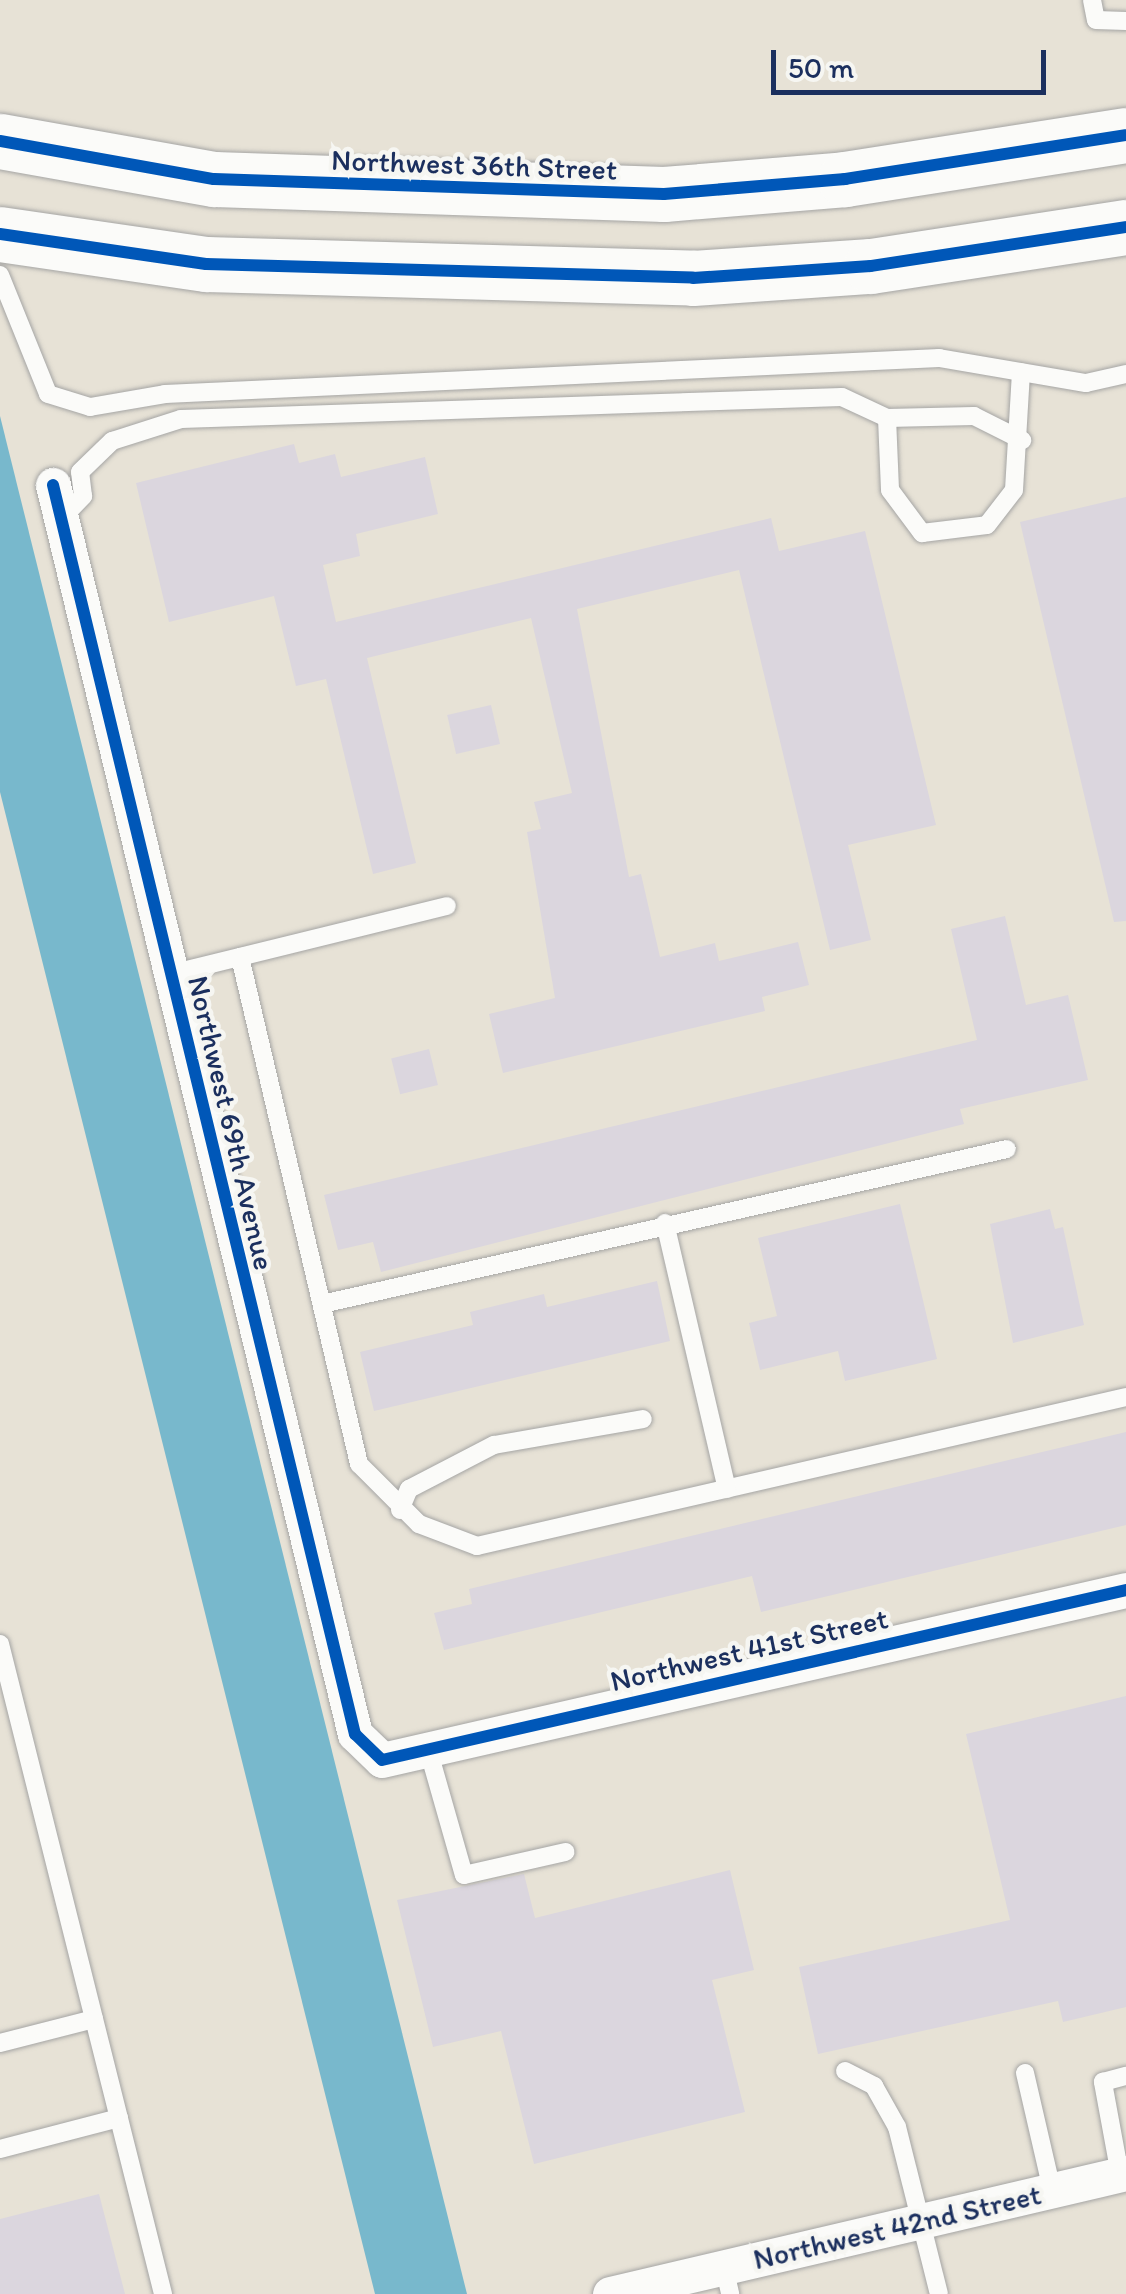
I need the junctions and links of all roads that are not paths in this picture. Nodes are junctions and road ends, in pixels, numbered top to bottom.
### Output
1 (1092, 0) edge
2 (1126, 21) edge
3 (1126, 135) edge
4 (24, 145) edge
5 (1126, 227) edge
6 (0, 234) edge
7 (0, 275) edge
8 (1021, 372) junction
9 (1126, 374) edge
10 (887, 418) junction
11 (1022, 440) junction
12 (57, 502) joint
13 (447, 906) dead end
14 (240, 957) junction
15 (170, 974) junction
16 (1007, 1148) dead end
17 (665, 1223) junction
18 (322, 1304) junction
19 (1126, 1397) edge
20 (643, 1420) dead end
21 (727, 1489) junction
22 (400, 1510) junction
23 (1126, 1590) edge
24 (0, 1644) edge
25 (428, 1749) junction
26 (382, 1760) joint
27 (565, 1852) dead end
28 (94, 2019) junction
29 (0, 2043) edge
30 (844, 2071) dead end
31 (1025, 2073) dead end
32 (1126, 2076) edge
33 (119, 2118) junction
34 (0, 2149) edge
35 (1123, 2174) edge
36 (1052, 2190) junction
37 (924, 2220) junction
38 (726, 2281) edge
39 (164, 2294) edge
40 (610, 2294) edge
41 (940, 2294) edge

1 - 2 lane
3 - 4 main road, Northwest 36th Street
5 - 6 main road
7 - 8 lane
8 - 9 lane
8 - 11 lane
10 - 11 lane
10 - 11 lane
10 - 12 lane
12 - 15 street, Northwest 69th Avenue
13 - 14 lane
14 - 15 lane
14 - 18 lane
15 - 26 street, Northwest 69th Avenue
16 - 17 lane
17 - 18 lane
17 - 21 lane
18 - 22 lane
19 - 21 lane
20 - 22 lane
21 - 22 lane
23 - 25 street, Northwest 41st Street
24 - 28 lane
25 - 26 street, Northwest 41st Street
25 - 27 lane
28 - 29 lane
28 - 33 lane
30 - 37 lane
31 - 36 lane
32 - 35 lane
33 - 34 lane
33 - 39 lane
35 - 36 street, Northwest 42nd Street
36 - 37 street, Northwest 42nd Street
37 - 38 street, Northwest 42nd Street
37 - 41 lane
38 - 40 street, Northwest 42nd Street

